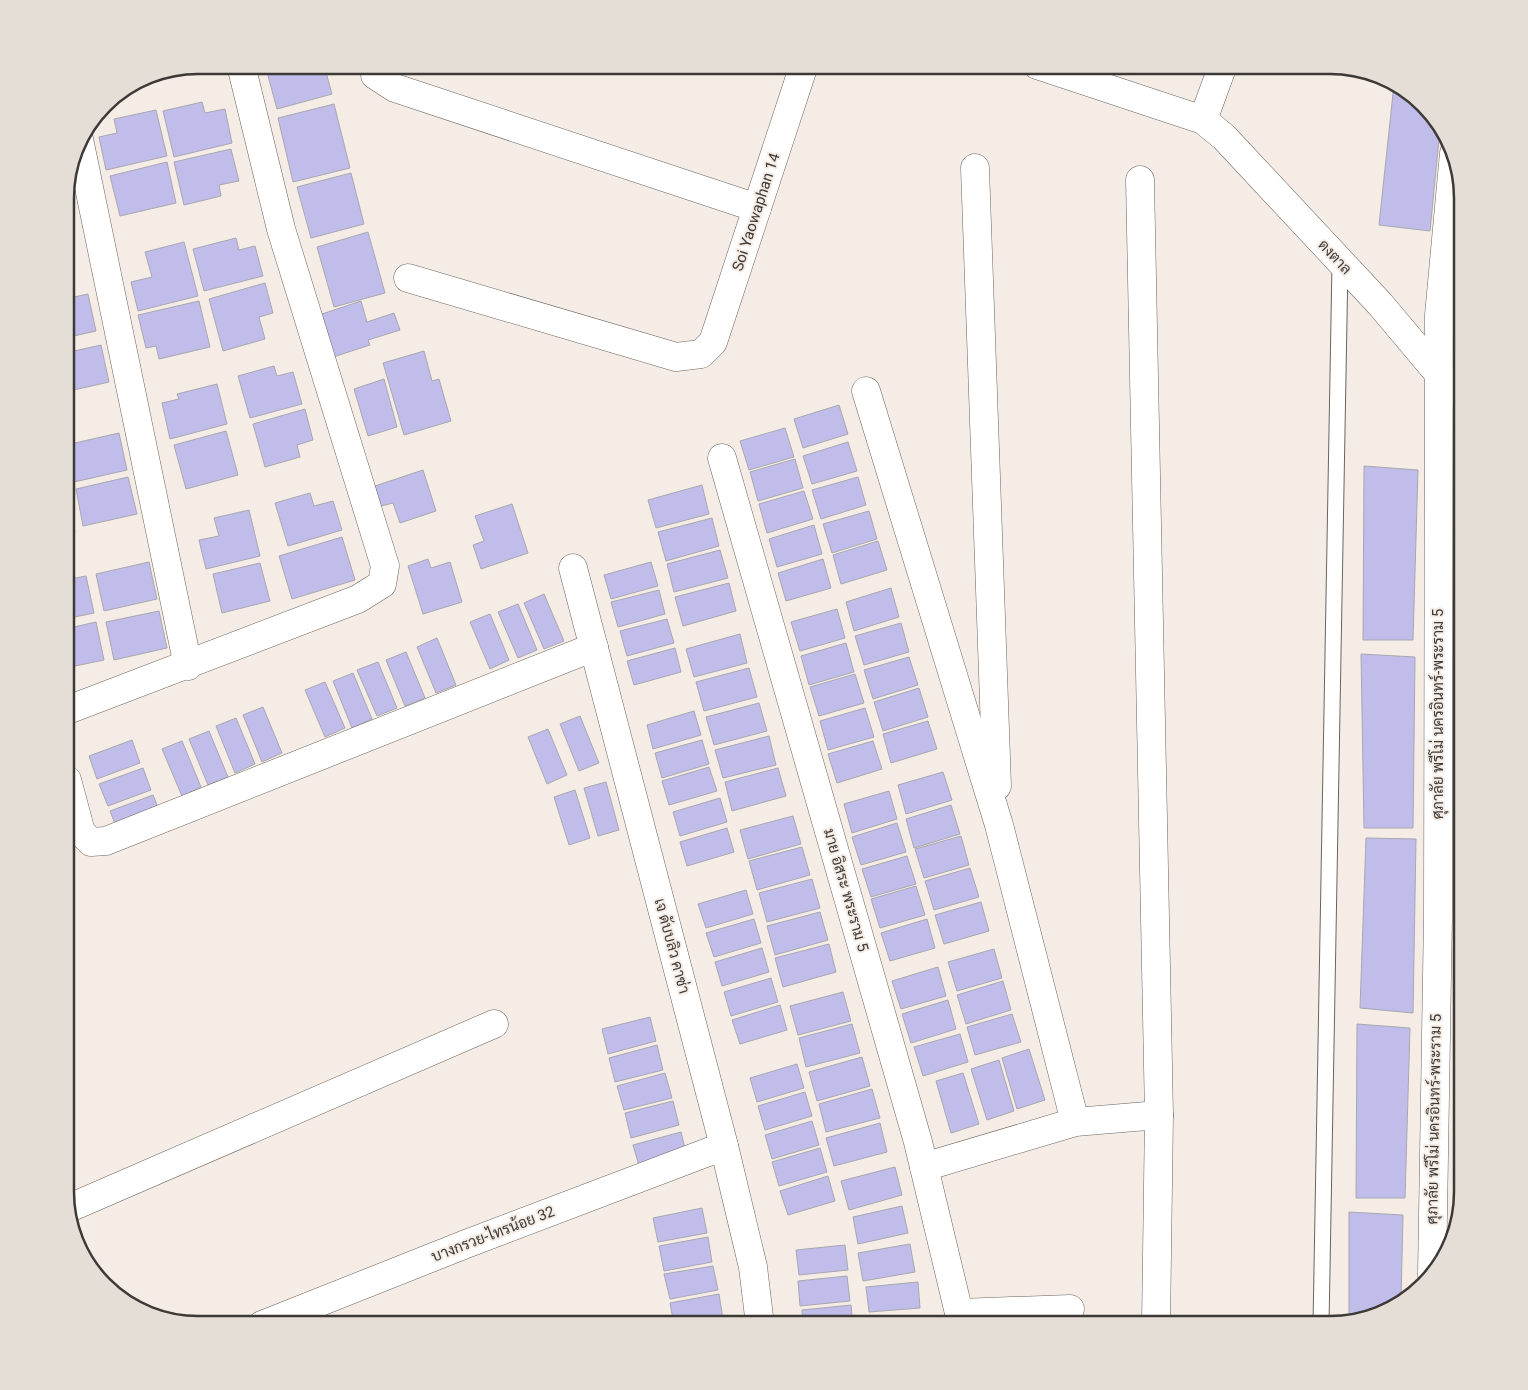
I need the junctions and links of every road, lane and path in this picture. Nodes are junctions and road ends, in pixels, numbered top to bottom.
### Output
1 (243, 74) edge
2 (375, 74) edge
3 (801, 74) edge
4 (1064, 74) edge
5 (1220, 74) edge
6 (1204, 120) junction
7 (82, 153) edge
8 (975, 168) dead end
9 (1452, 174) edge
10 (1140, 180) dead end
11 (757, 208) junction
12 (1340, 263) junction
13 (408, 278) dead end
14 (1440, 376) junction
15 (866, 391) dead end
16 (1454, 392) edge
17 (722, 458) dead end
18 (573, 568) dead end
19 (594, 647) junction
20 (188, 666) junction
21 (74, 708) edge
22 (74, 808) edge
23 (999, 825) junction
24 (494, 1024) dead end
25 (1159, 1115) junction
26 (1075, 1122) junction
27 (724, 1146) junction
28 (924, 1167) junction
29 (75, 1206) edge
30 (1432, 1262) edge
31 (1070, 1309) dead end
32 (302, 1316) edge
33 (759, 1316) edge
34 (958, 1316) edge
35 (992, 1316) edge
36 (1156, 1316) edge
37 (1321, 1316) edge

1 - 20 street
2 - 11 street
3 - 11 street, Soi Yaowaphan 14
4 - 6 street, ดงตาล
5 - 6 street
6 - 12 street, ดงตาล
7 - 20 street
8 - 23 street
9 - 14 street, ศุภาลัย พรีโม่ นครอินทร์-พระราม 5
10 - 25 street
11 - 13 street, Soi Yaowaphan 14
12 - 14 street, ดงตาล
12 - 37 lane
14 - 16 street, ดงตาล
14 - 30 street, ศุภาลัย พรีโม่ นครอินทร์-พระราม 5
15 - 23 street
17 - 28 street, มาย อิสระ พระราม 5
18 - 19 street, เจ ดับบลิว คาซ่า
19 - 22 street
19 - 27 street, เจ ดับบลิว คาซ่า
20 - 21 street
23 - 26 street
24 - 29 street
25 - 26 street
25 - 36 street
26 - 28 street
27 - 32 street, บางกรวย-ไทรน้อย 32
27 - 33 street, เจ ดับบลิว คาซ่า
28 - 34 street, มาย อิสระ พระราม 5
31 - 35 street

